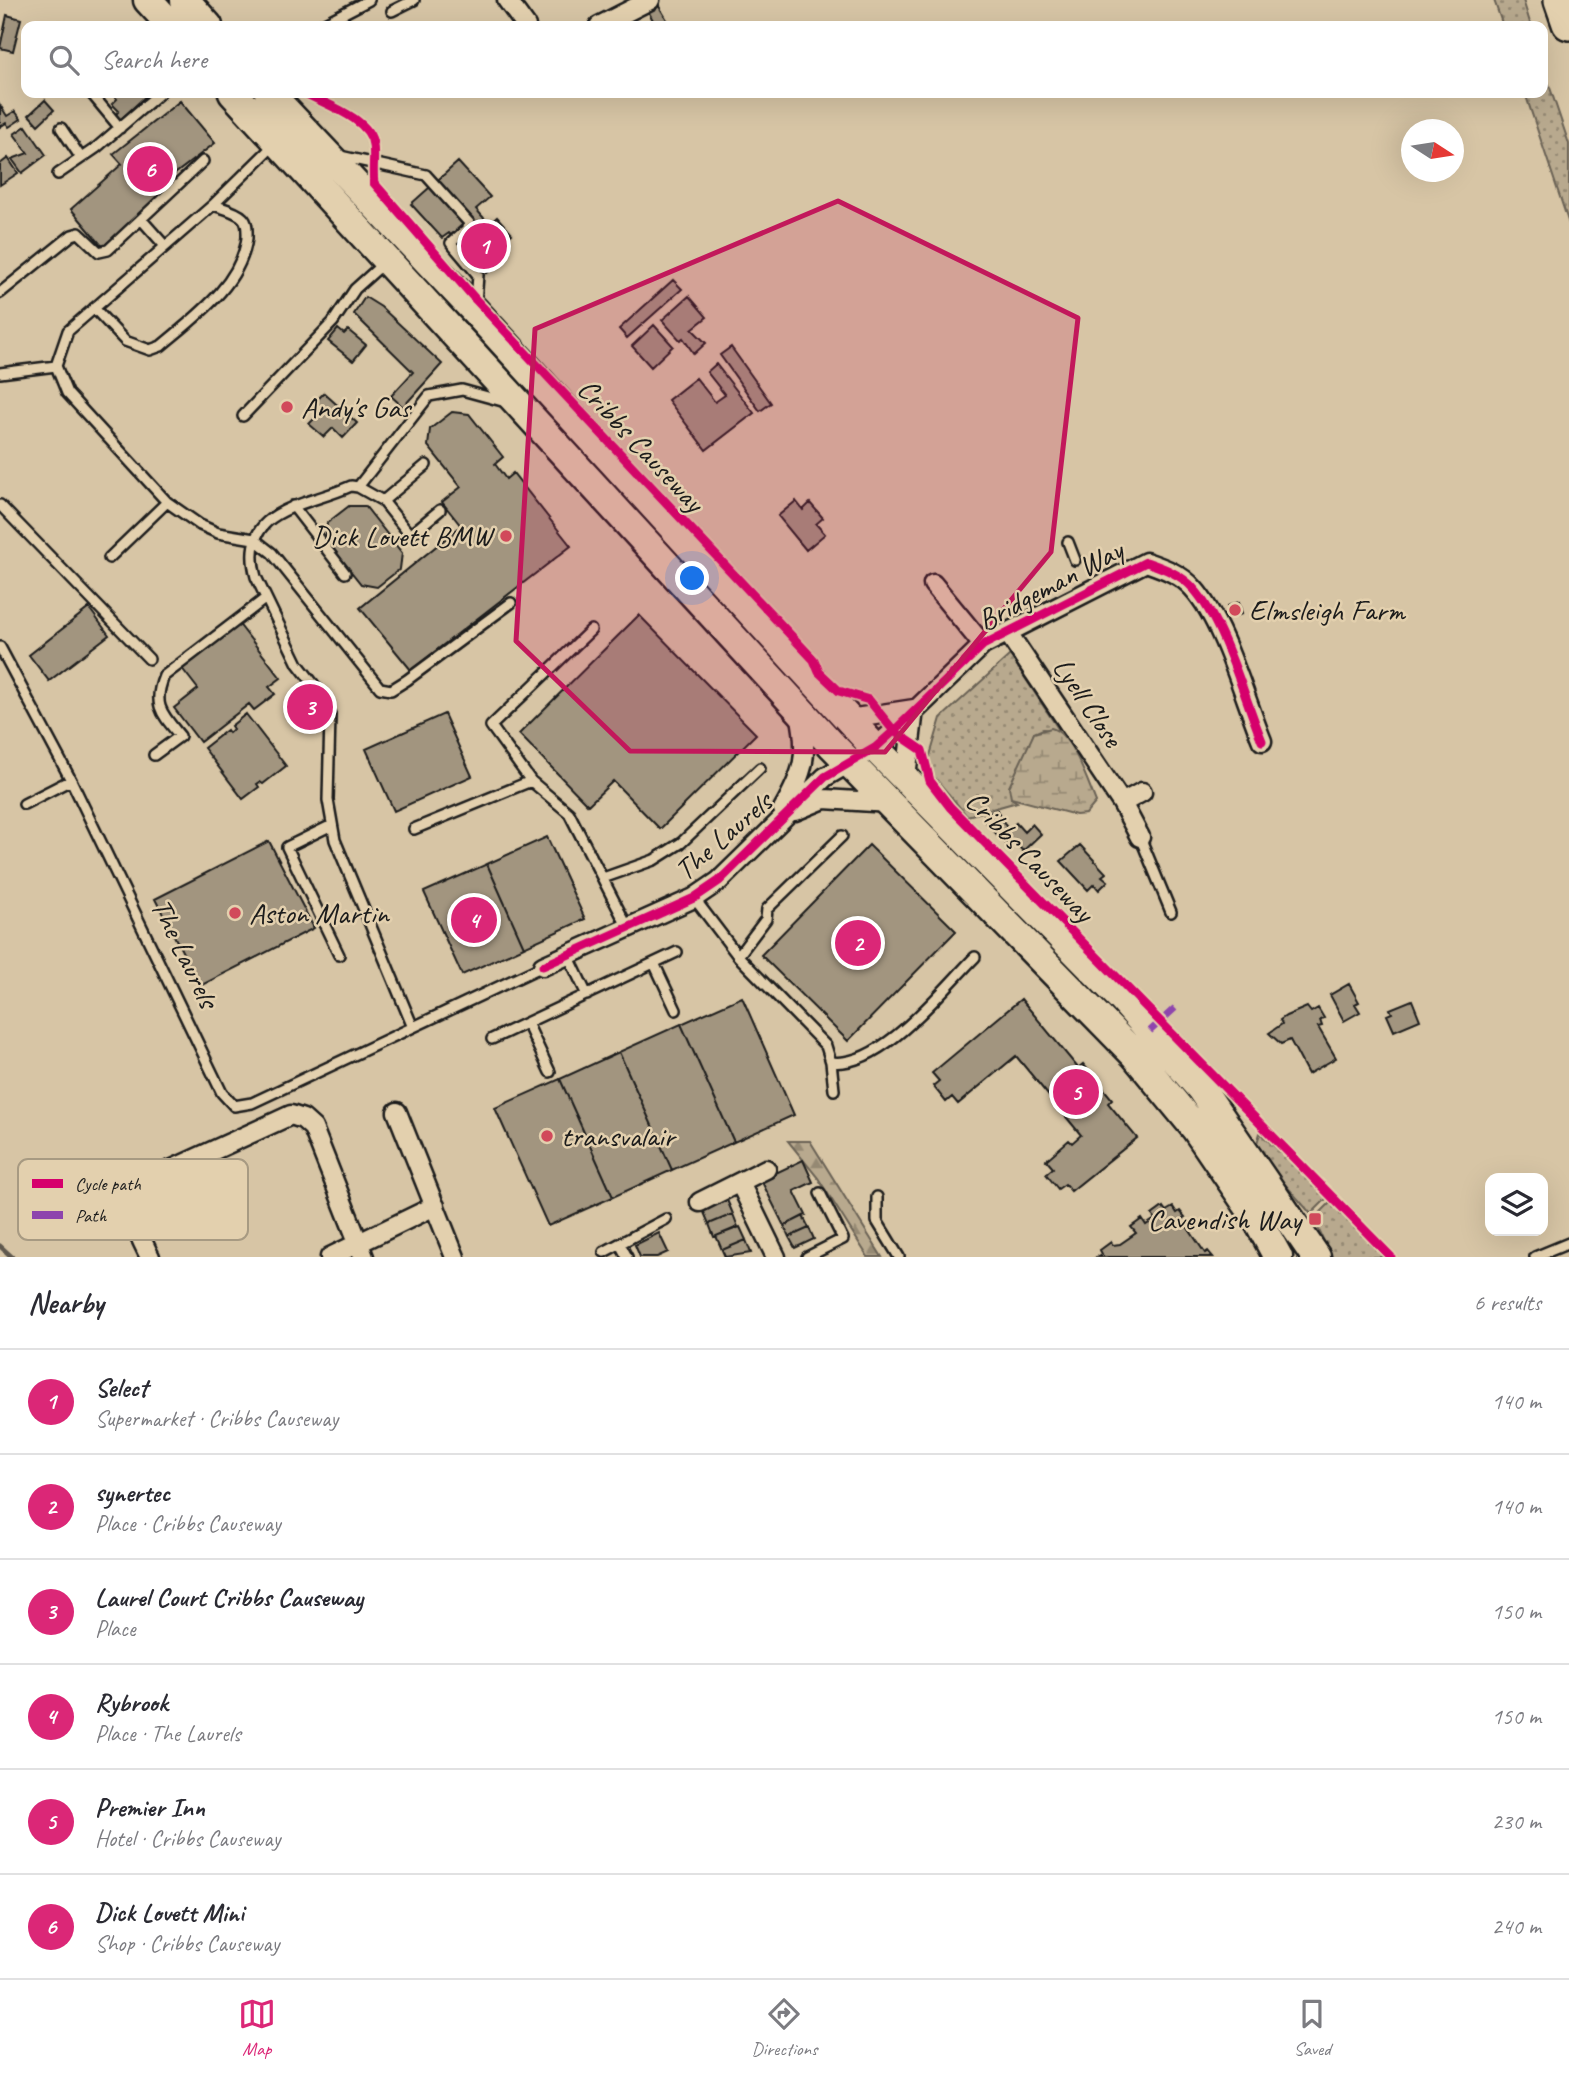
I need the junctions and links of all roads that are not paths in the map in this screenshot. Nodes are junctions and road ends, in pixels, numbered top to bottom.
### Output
1 (148, 0) edge
2 (185, 0) edge
3 (369, 0) edge
4 (414, 0) edge
5 (507, 0) edge
6 (650, 0) edge
7 (1561, 0) edge
8 (391, 11) dead end
9 (167, 21) edge
10 (204, 21) edge
11 (329, 21) edge
12 (522, 21) edge
13 (609, 21) edge
14 (1569, 23) edge
15 (95, 98) edge
16 (154, 98) edge
17 (238, 98) edge
18 (274, 98) edge
19 (61, 128) dead end
20 (120, 128) junction
21 (278, 141) junction
22 (328, 153) junction
23 (81, 158) junction
24 (203, 162) dead end
25 (58, 173) dead end
26 (213, 205) junction
27 (141, 219) junction
28 (165, 246) junction
29 (386, 261) junction
30 (0, 293) edge
31 (94, 308) junction
32 (474, 310) junction
33 (56, 366) junction
34 (0, 373) edge
35 (522, 407) junction
36 (243, 416) dead end
37 (426, 465) dead end
38 (358, 487) junction
39 (383, 501) junction
40 (167, 502) junction
41 (0, 505) edge
42 (293, 506) junction
43 (440, 510) dead end
44 (254, 539) junction
45 (1068, 542) dead end
46 (109, 558) dead end
47 (1075, 560) dead end
48 (345, 573) dead end
49 (933, 584) dead end
50 (266, 598) junction
51 (511, 603) dead end
52 (590, 630) dead end
53 (1008, 633) junction
54 (984, 645) junction
55 (0, 647) edge
56 (149, 659) dead end
57 (799, 707) junction
58 (914, 709) junction
59 (849, 719) junction
60 (1262, 741) dead end
61 (875, 748) junction
62 (154, 755) dead end
63 (850, 763) junction
64 (760, 768) dead end
65 (906, 777) junction
66 (71, 780) junction
67 (531, 781) junction
68 (1142, 792) dead end
69 (890, 803) junction
70 (1122, 803) junction
71 (24, 804) dead end
72 (775, 824) junction
73 (332, 825) junction
74 (414, 830) dead end
75 (842, 836) dead end
76 (1140, 836) joint
77 (603, 878) junction
78 (694, 898) junction
79 (1171, 912) dead end
80 (628, 928) junction
81 (677, 952) dead end
82 (339, 955) dead end
83 (568, 955) junction
84 (737, 956) junction
85 (975, 957) dead end
86 (654, 963) junction
87 (543, 966) joint
88 (587, 995) junction
89 (676, 1010) dead end
90 (527, 1023) junction
91 (412, 1025) junction
92 (492, 1039) dead end
93 (831, 1062) junction
94 (550, 1072) dead end
95 (835, 1090) dead end
96 (397, 1112) dead end
97 (192, 1159) edge
98 (766, 1169) dead end
99 (740, 1183) junction
100 (820, 1193) dead end
101 (877, 1197) dead end
102 (700, 1202) dead end
103 (435, 1206) junction
104 (666, 1219) dead end
105 (142, 1240) edge
106 (1569, 1243) edge
107 (620, 1244) junction
108 (361, 1249) edge
109 (604, 1252) dead end
110 (150, 1257) edge
111 (330, 1257) edge
112 (455, 1257) edge
113 (627, 1257) edge
114 (776, 1257) edge
115 (807, 1257) edge
116 (899, 1257) edge
117 (1278, 1257) edge
118 (1316, 1257) edge
119 (1535, 1257) edge

1 - 9 main road
2 - 10 main road
3 - 11 lane
4 - 8 lane
5 - 12 street
6 - 13 street
7 - 14 highway
15 - 20 lane
16 - 20 lane
17 - 21 main road, Cribbs Causeway
18 - 22 main road, Cribbs Causeway
19 - 23 lane
20 - 23 lane
21 - 26 lane
21 - 29 main road, Cribbs Causeway
22 - 32 main road, Cribbs Causeway
22 - 32 lane
23 - 25 lane
24 - 27 lane
26 - 28 lane
26 - 31 lane
27 - 28 lane
27 - 30 lane
28 - 31 lane
29 - 35 main road, Cribbs Causeway
29 - 36 lane
31 - 33 lane
32 - 59 main road, Cribbs Causeway
33 - 34 lane
33 - 40 lane
35 - 38 lane
35 - 57 main road, Cribbs Causeway
37 - 39 lane
38 - 39 lane
38 - 42 lane
39 - 43 lane
40 - 44 lane
40 - 46 lane
41 - 56 lane
42 - 44 lane
42 - 48 lane
44 - 50 lane
44 - 51 lane
45 - 47 lane
49 - 54 street, Bridgeman Way
50 - 62 lane
50 - 73 lane
52 - 67 lane
53 - 54 street, Bridgeman Way
53 - 60 street, Bridgeman Way
53 - 70 street, Lyell Close
54 - 58 street, Bridgeman Way
55 - 66 lane, The Laurels
57 - 63 main road, Cribbs Causeway
57 - 72 street, The Laurels
58 - 59 street
58 - 61 street, Bridgeman Way
58 - 65 street
59 - 61 main road, Cribbs Causeway
61 - 63 street, The Laurels
61 - 65 main road, Cribbs Causeway
63 - 69 main road, Cribbs Causeway
63 - 72 street, The Laurels
64 - 77 lane
65 - 118 main road, Cribbs Causeway
66 - 71 lane
66 - 91 lane, The Laurels
67 - 74 lane
67 - 77 lane
68 - 70 street
69 - 72 street, The Laurels
69 - 117 main road, Cribbs Causeway
70 - 76 street, Lyell Close
72 - 78 street, The Laurels
73 - 82 lane
73 - 91 lane
75 - 84 lane
76 - 79 lane, Lyell Close
77 - 80 lane
78 - 80 street, The Laurels
78 - 84 lane
80 - 83 street, The Laurels
81 - 86 lane
83 - 87 street, The Laurels
83 - 88 lane
84 - 93 lane
85 - 93 lane
86 - 88 lane
86 - 89 lane
87 - 91 lane, The Laurels
88 - 90 lane
90 - 92 lane
90 - 94 lane
93 - 95 lane
96 - 103 street
97 - 108 street
98 - 99 street
99 - 102 street
99 - 114 street
100 - 115 lane
101 - 116 lane
103 - 108 street
103 - 112 street
104 - 107 lane
105 - 110 street
106 - 119 lane
107 - 109 lane
107 - 113 lane
108 - 111 street

